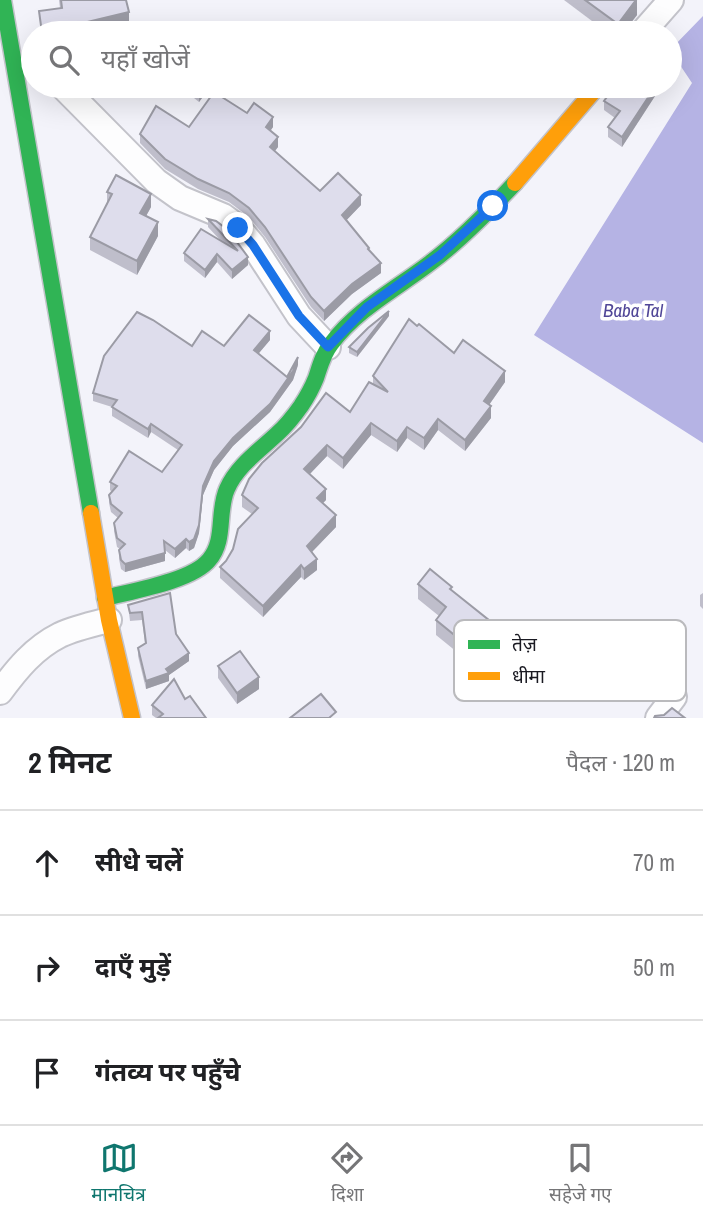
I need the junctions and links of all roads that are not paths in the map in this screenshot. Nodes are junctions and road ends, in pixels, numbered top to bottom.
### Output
1 (3, 0) edge
2 (671, 0) edge
3 (653, 21) edge
4 (21, 55) edge
5 (29, 98) edge
6 (74, 98) edge
7 (588, 98) edge
8 (328, 347) junction
9 (107, 609) junction
10 (0, 692) edge
11 (671, 701) edge
12 (132, 718) edge
13 (658, 718) edge

1 - 4 street
2 - 3 street
5 - 9 street
6 - 8 street
7 - 8 street
8 - 9 street
9 - 10 street
9 - 12 street
11 - 13 street

